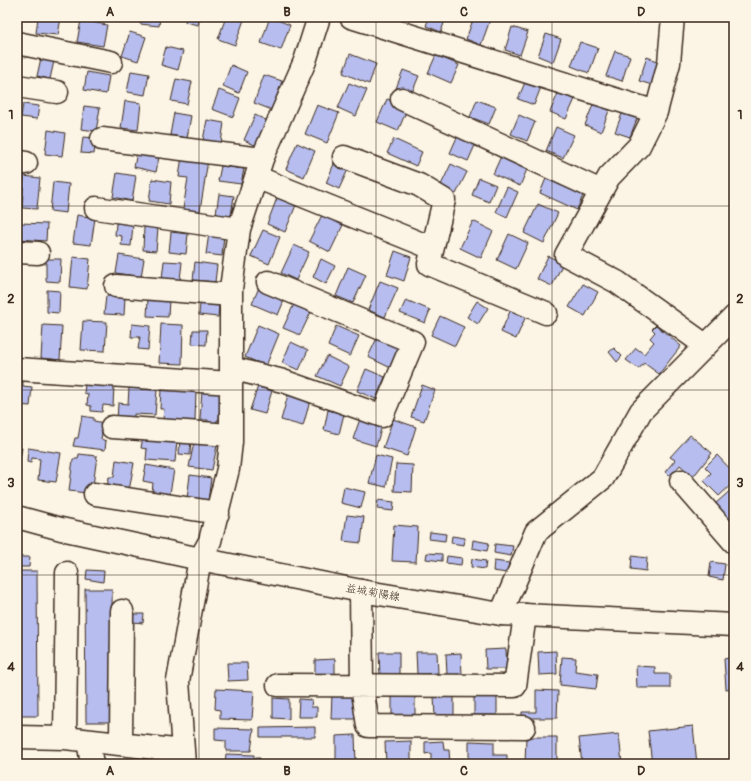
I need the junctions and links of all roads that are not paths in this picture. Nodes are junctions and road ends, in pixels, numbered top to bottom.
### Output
1 (319, 17) edge
2 (351, 17) edge
3 (673, 17) edge
4 (17, 43) edge
5 (111, 62) dead end
6 (17, 86) edge
7 (57, 92) dead end
8 (402, 99) dead end
9 (656, 112) junction
10 (102, 140) dead end
11 (344, 157) dead end
12 (259, 168) junction
13 (601, 191) junction
14 (96, 208) dead end
15 (239, 229) junction
16 (432, 248) junction
17 (268, 282) dead end
18 (116, 286) dead end
19 (231, 295) junction
20 (546, 313) dead end
21 (734, 317) edge
22 (705, 345) junction
23 (17, 370) edge
24 (231, 375) junction
25 (112, 427) dead end
26 (231, 434) junction
27 (681, 481) dead end
28 (95, 494) dead end
29 (218, 513) junction
30 (17, 517) edge
31 (734, 542) edge
32 (200, 559) junction
33 (67, 573) dead end
34 (361, 591) junction
35 (122, 611) dead end
36 (501, 614) junction
37 (525, 615) junction
38 (734, 625) edge
39 (278, 685) dead end
40 (362, 685) junction
41 (524, 727) dead end
42 (17, 737) edge
43 (65, 738) junction
44 (88, 741) junction
45 (121, 744) junction
46 (184, 758) edge
47 (92, 764) edge

1 - 12 street
2 - 9 street
3 - 9 street
4 - 5 street
6 - 7 street
8 - 13 street
9 - 13 street
10 - 12 street
11 - 16 street
12 - 15 street
12 - 16 street
13 - 22 street
14 - 15 street
15 - 19 street
16 - 20 street
17 - 24 street
18 - 19 street
19 - 24 street
21 - 22 street
22 - 36 street
23 - 24 street
24 - 26 street
25 - 26 street
26 - 29 street
27 - 31 street
28 - 29 street
29 - 32 street
30 - 32 street, 益城菊陽線
32 - 34 street, 益城菊陽線
32 - 46 street
33 - 43 street
34 - 36 street, 益城菊陽線
34 - 40 street
35 - 45 street
36 - 37 street, 益城菊陽線
37 - 38 street, 益城菊陽線
37 - 40 street
39 - 40 street
40 - 41 street
42 - 43 street
43 - 44 street
44 - 45 street
44 - 47 street
45 - 46 street

